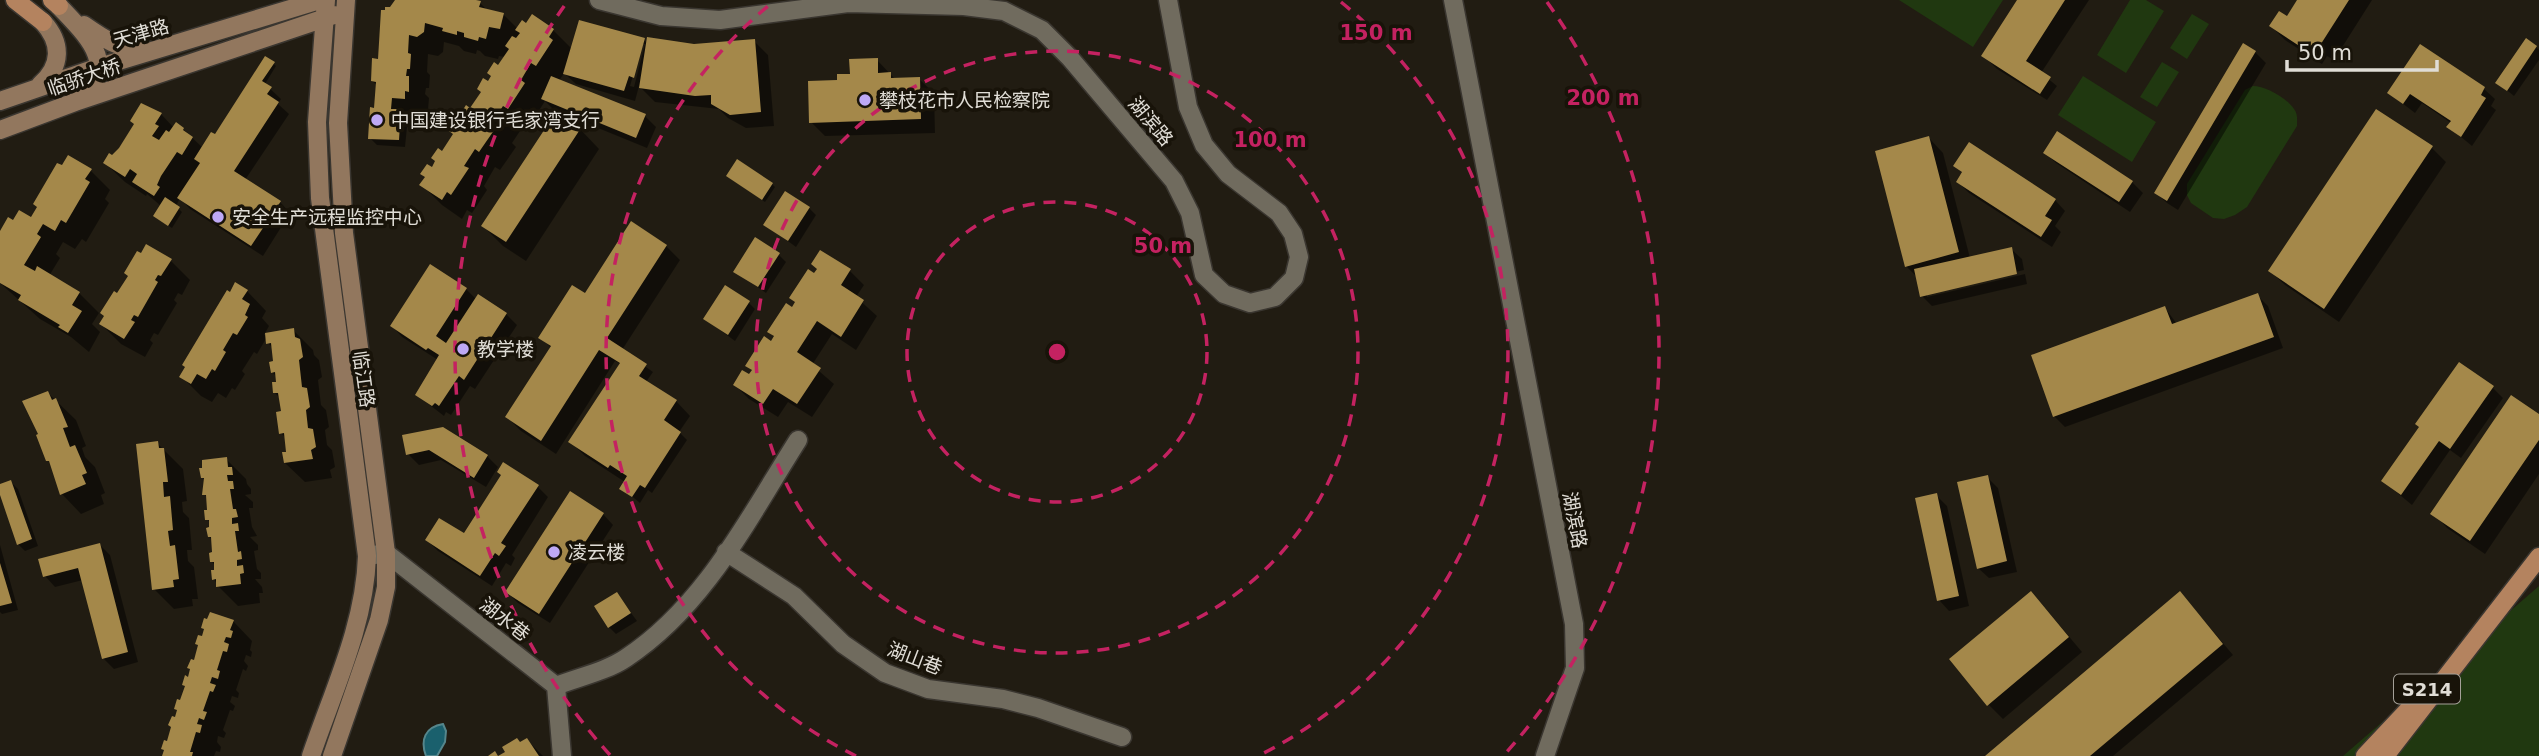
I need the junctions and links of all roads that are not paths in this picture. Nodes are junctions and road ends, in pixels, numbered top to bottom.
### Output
1 (15, 0) edge
2 (320, 0) edge
3 (326, 0) edge
4 (599, 0) edge
5 (1168, 0) edge
6 (1453, 0) edge
7 (847, 2) edge
8 (56, 3) edge
9 (346, 6) edge
10 (324, 19) junction
11 (163, 49) junction
12 (99, 67) junction
13 (37, 87) junction
14 (7, 98) edge
15 (75, 102) junction
16 (0, 130) edge
17 (798, 440) dead end
18 (726, 552) junction
19 (386, 553) junction
20 (367, 556) junction
21 (2539, 557) edge
22 (556, 686) junction
23 (1122, 737) dead end
24 (2383, 747) edge
25 (311, 756) edge
26 (332, 756) edge
27 (562, 756) edge
28 (1545, 756) edge
29 (2360, 756) edge
30 (2365, 756) edge

1 - 13 main road
2 - 11 main road, 天津路
3 - 10 main road, 临江路
4 - 7 street, 湖滨路
5 - 7 street, 湖滨路
6 - 28 street, 湖滨路
8 - 11 main road
8 - 12 main road
9 - 10 main road, 临骄大桥
9 - 19 main road, 临江路
10 - 15 main road, 临骄大桥
10 - 20 main road, 临江路
11 - 12 main road, 天津路
12 - 13 main road, 天津路
12 - 15 main road
13 - 14 main road, 天津路
15 - 16 main road, 临骄大桥
17 - 18 street
18 - 22 street
18 - 23 street, 湖山巷
19 - 20 street
19 - 22 street, 湖水巷
19 - 26 main road, 临江路
20 - 25 main road, 临江路
21 - 24 main road
22 - 27 street
24 - 29 main road
24 - 30 main road

